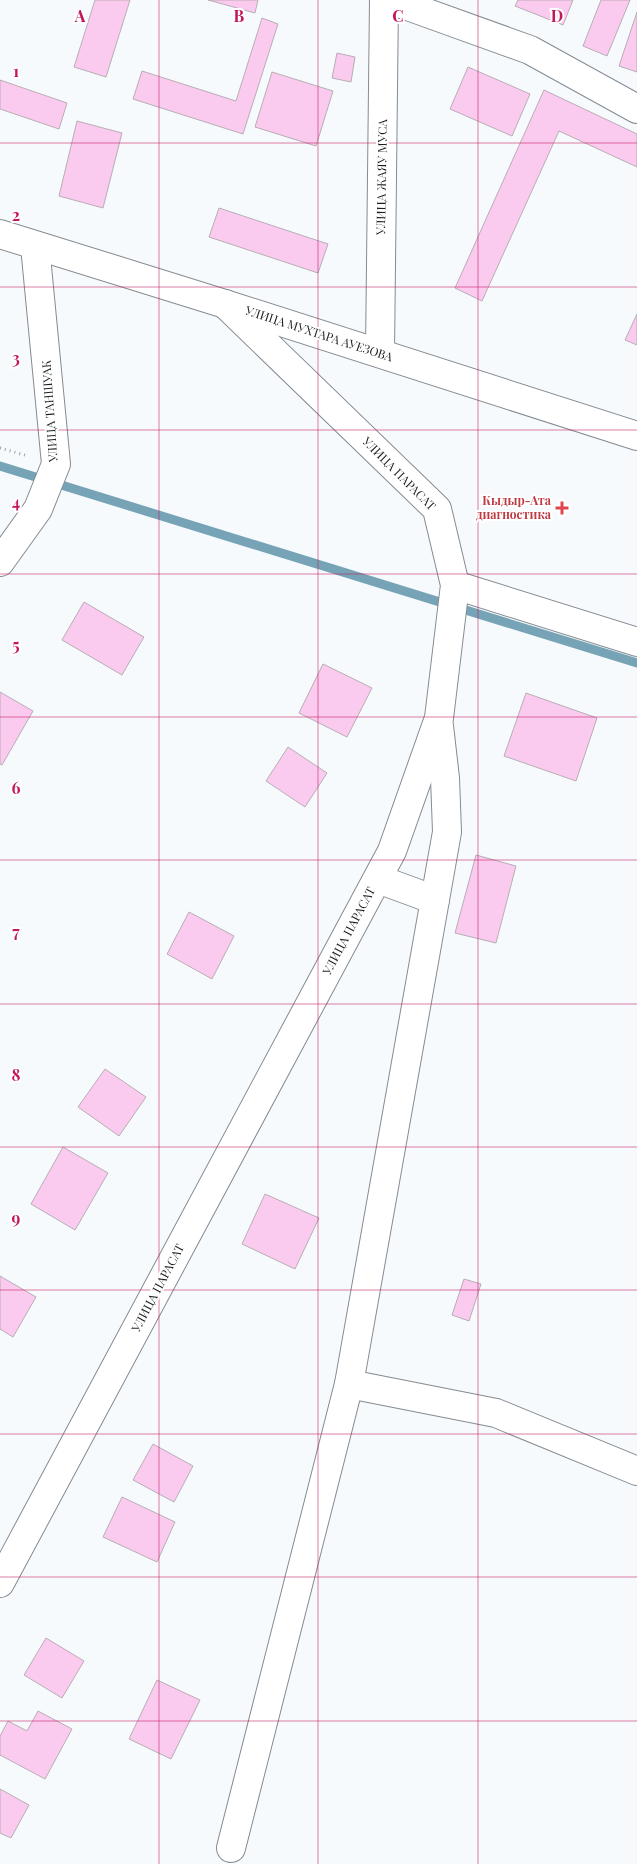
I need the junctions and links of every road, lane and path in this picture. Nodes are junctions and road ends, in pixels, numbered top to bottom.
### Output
1 (384, 0) edge
2 (391, 0) edge
3 (637, 109) edge
4 (0, 234) edge
5 (35, 246) junction
6 (225, 304) junction
7 (380, 353) junction
8 (633, 430) edge
9 (0, 562) edge
10 (454, 589) junction
11 (637, 642) edge
12 (439, 718) junction
13 (378, 879) junction
14 (435, 900) junction
15 (349, 1384) junction
16 (637, 1471) edge
17 (0, 1583) edge
18 (231, 1848) dead end

1 - 7 street, УЛИЦА ЖАЯУ МУСА
2 - 3 street
4 - 5 street, УЛИЦА МУХТАРА АУЕЗОВА
5 - 6 street, УЛИЦА МУХТАРА АУЕЗОВА
5 - 9 street, УЛИЦА ТАНШУАК
6 - 7 street, УЛИЦА МУХТАРА АУЕЗОВА
6 - 10 street, УЛИЦА ПАРАСАТ
7 - 8 street, УЛИЦА МУХТАРА АУЕЗОВА
10 - 11 street
10 - 12 street, УЛИЦА ПАРАСАТ
12 - 13 street, УЛИЦА ПАРАСАТ
12 - 14 street
13 - 14 street
13 - 17 street, УЛИЦА ПАРАСАТ
14 - 15 street
15 - 16 street
15 - 18 street

